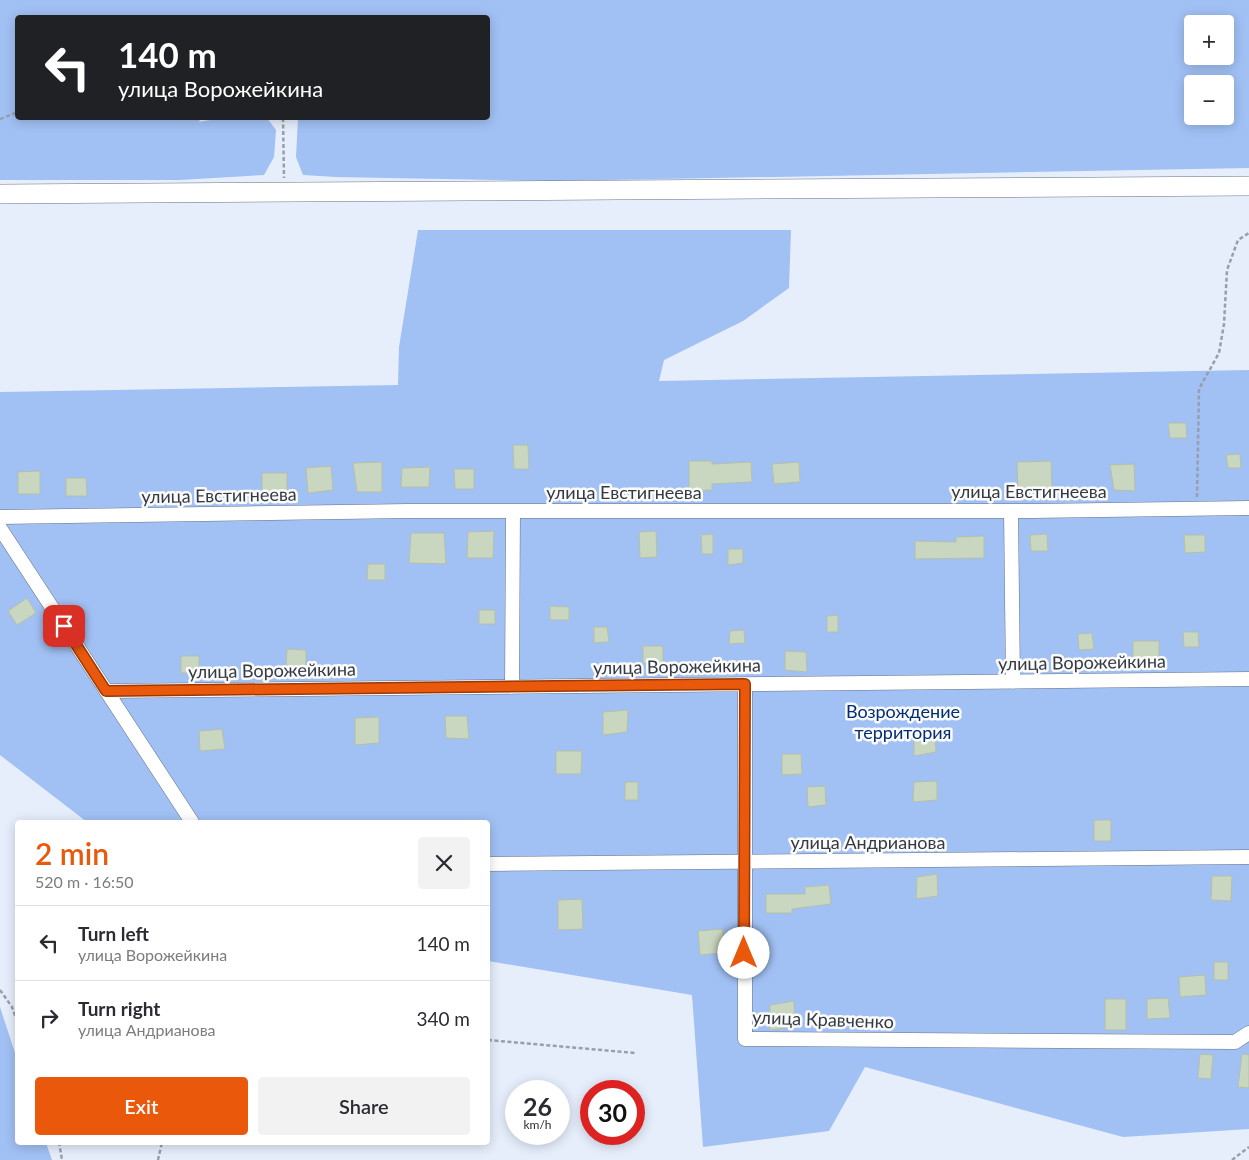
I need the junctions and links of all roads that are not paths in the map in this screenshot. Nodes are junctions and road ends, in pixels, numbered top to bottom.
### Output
1 (1249, 186) edge
2 (0, 194) edge
3 (1249, 508) edge
4 (513, 511) junction
5 (1011, 511) junction
6 (0, 517) edge
7 (0, 528) edge
8 (1249, 680) edge
9 (1013, 682) junction
10 (745, 684) junction
11 (512, 687) junction
12 (106, 691) junction
13 (191, 820) edge
14 (1249, 857) edge
15 (745, 862) junction
16 (490, 864) edge
17 (1249, 1033) edge

1 - 2 main road
3 - 5 street, улица Евстигнеева
4 - 5 street, улица Евстигнеева
4 - 6 street, улица Евстигнеева
4 - 11 street
5 - 9 street
7 - 12 street
8 - 9 street, улица Ворожейкина
9 - 10 street, улица Ворожейкина
10 - 11 street, улица Ворожейкина
10 - 15 street, улица Кравченко
11 - 12 street, улица Ворожейкина
12 - 13 street
14 - 15 street, улица Андрианова
15 - 16 street, улица Андрианова
15 - 17 street, улица Кравченко

